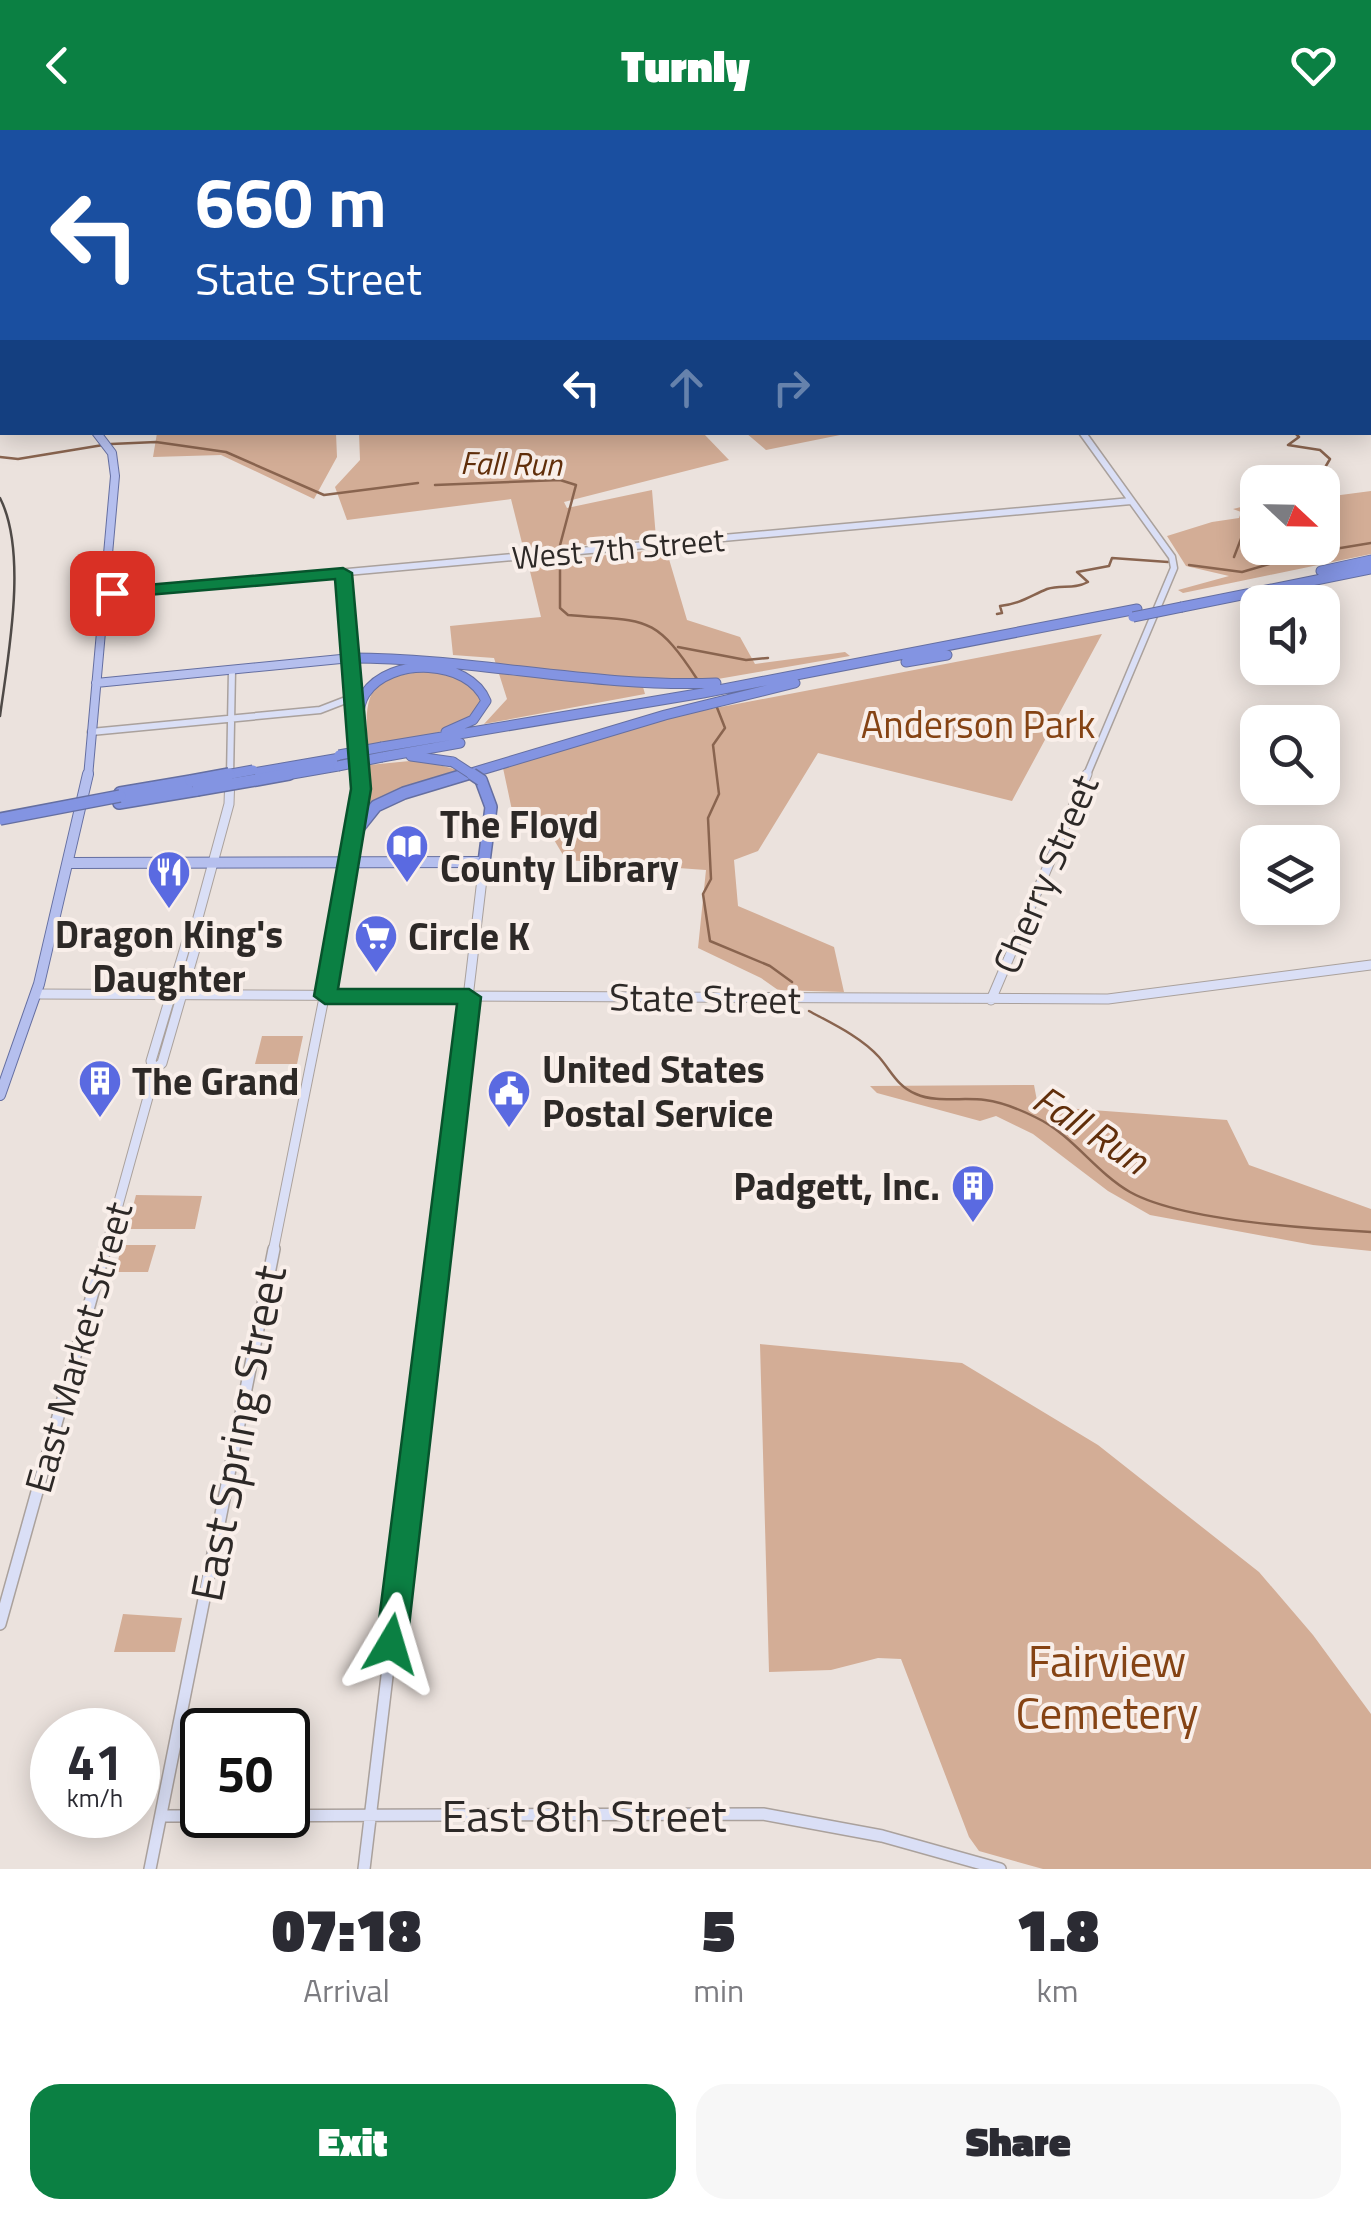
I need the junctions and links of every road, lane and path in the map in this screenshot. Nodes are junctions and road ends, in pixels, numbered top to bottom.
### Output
1 (99, 435) edge
2 (1084, 435) edge
3 (1131, 501) junction
4 (1371, 560) edge
5 (1371, 569) edge
6 (343, 573) junction
7 (104, 594) junction
8 (1184, 603) junction
9 (1135, 613) junction
10 (351, 658) junction
11 (873, 661) junction
12 (232, 670) junction
13 (400, 672) junction
14 (814, 678) junction
15 (96, 683) junction
16 (351, 698) junction
17 (232, 718) junction
18 (91, 732) junction
19 (385, 753) junction
20 (360, 757) junction
21 (120, 798) junction
22 (0, 820) edge
23 (356, 831) junction
24 (70, 862) junction
25 (213, 862) junction
26 (351, 862) junction
27 (484, 862) junction
28 (1371, 964) edge
29 (38, 991) junction
30 (177, 995) junction
31 (325, 996) junction
32 (469, 997) junction
33 (991, 1000) junction
34 (154, 1070) joint
35 (0, 1095) edge
36 (0, 1624) edge
37 (160, 1816) joint
38 (370, 1816) junction
39 (156, 1838) edge
40 (150, 1869) edge
41 (364, 1869) edge
42 (1000, 1869) edge

1 - 7 main road
2 - 3 street, Cherry Street
3 - 6 street, West 7th Street
3 - 33 street, Cherry Street
4 - 8 highway
5 - 8 highway
6 - 7 street, West 7th Street
6 - 10 street
7 - 15 main road
8 - 9 highway, bridge
9 - 11 highway
9 - 14 highway
10 - 11 highway
10 - 12 main road
10 - 16 street
11 - 19 highway
12 - 15 main road
12 - 17 street, East Market Street
13 - 16 highway
13 - 19 highway
13 - 20 highway
14 - 19 highway
14 - 23 highway
15 - 18 main road
16 - 17 street
16 - 20 street
17 - 18 street
17 - 25 street, East Market Street
18 - 24 main road
19 - 21 highway, bridge
19 - 27 highway, bridge
20 - 23 main road
21 - 22 highway, bridge
21 - 22 highway, bridge
23 - 26 main road
24 - 25 main road
24 - 29 main road
25 - 26 main road
25 - 30 street, East Market Street
26 - 27 main road
26 - 31 street, East Spring Street
27 - 32 street
28 - 33 street, State Street
29 - 30 street, State Street
29 - 35 main road
30 - 31 street, State Street
30 - 34 street, East Market Street
31 - 32 street, State Street
31 - 37 street, East Spring Street
32 - 33 street, State Street
32 - 38 street
34 - 36 street, East Market Street
37 - 38 street, East 8th Street
38 - 41 street
38 - 42 street, East 8th Street
39 - 40 street, East Spring Street

